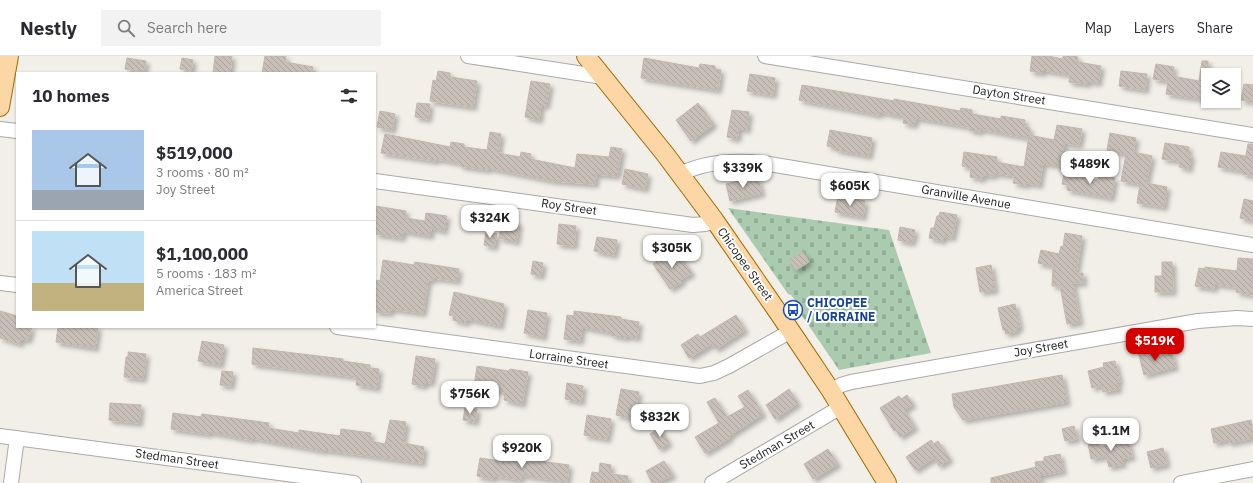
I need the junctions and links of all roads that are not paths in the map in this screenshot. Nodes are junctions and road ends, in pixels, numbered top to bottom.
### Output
1 (10, 56) edge
2 (468, 56) edge
3 (586, 56) edge
4 (765, 56) edge
5 (603, 77) junction
6 (0, 107) edge
7 (0, 129) edge
8 (16, 131) edge
9 (1253, 135) edge
10 (680, 174) junction
11 (376, 181) edge
12 (715, 221) junction
13 (1253, 245) edge
14 (0, 283) edge
15 (16, 285) edge
16 (1253, 319) edge
17 (344, 328) edge
18 (791, 331) junction
19 (831, 391) junction
20 (841, 407) junction
21 (0, 436) edge
22 (17, 438) junction
23 (1253, 469) edge
24 (11, 483) edge
25 (354, 483) edge
26 (712, 483) edge
27 (887, 483) edge
28 (1181, 483) edge

1 - 6 main road
2 - 5 street
3 - 5 main road, Chicopee Street
4 - 9 street, Dayton Street
5 - 10 main road, Chicopee Street
7 - 8 street
10 - 12 main road, Chicopee Street
10 - 13 street, Granville Avenue
11 - 12 street, Roy Street
12 - 18 main road, Chicopee Street
14 - 15 street
16 - 19 street, Joy Street
17 - 18 street, Lorraine Street
18 - 19 main road, Chicopee Street
19 - 20 main road, Chicopee Street
20 - 26 street, Stedman Street
20 - 27 main road, Chicopee Street
21 - 22 street, Stedman Street
22 - 24 street
22 - 25 street, Stedman Street
23 - 28 street

